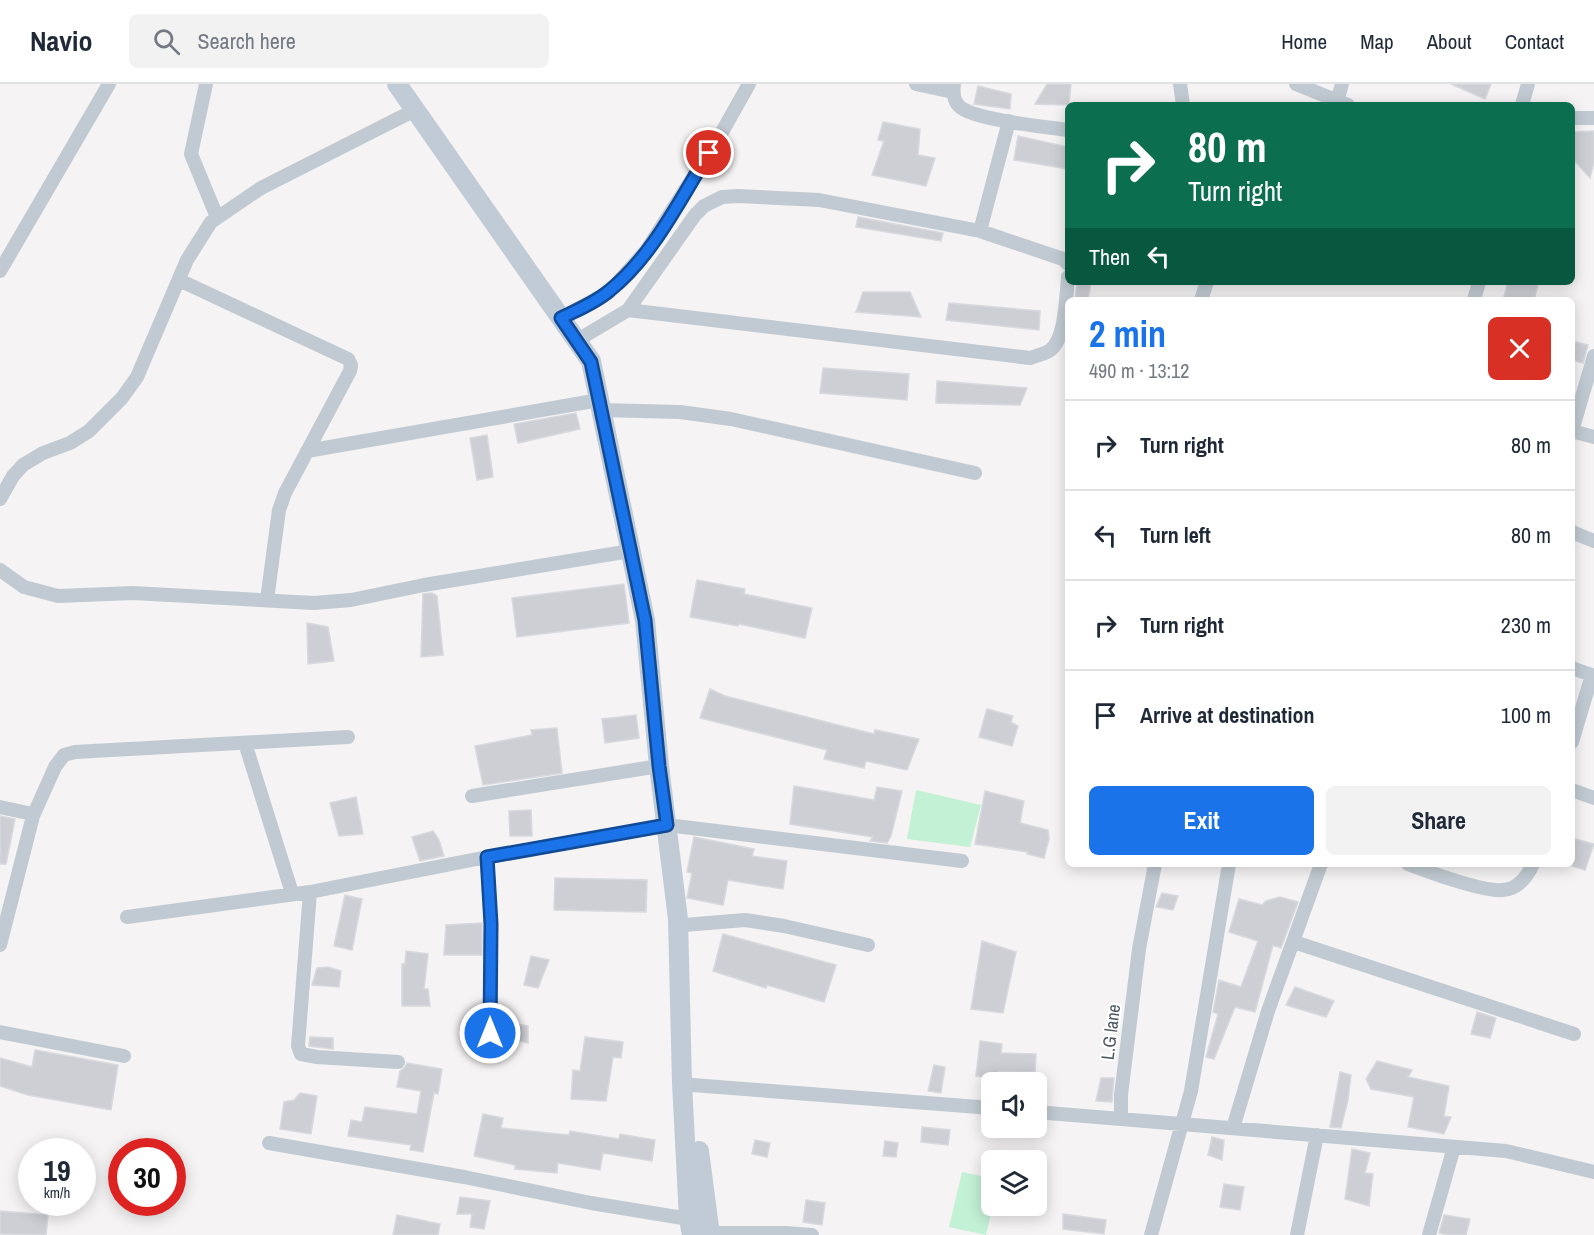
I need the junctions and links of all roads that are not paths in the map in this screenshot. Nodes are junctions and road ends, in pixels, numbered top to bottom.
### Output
1 (109, 84) edge
2 (206, 84) edge
3 (397, 84) edge
4 (749, 84) edge
5 (916, 84) edge
6 (1180, 84) edge
7 (1296, 84) edge
8 (1342, 84) edge
9 (1528, 84) edge
10 (953, 88) edge
11 (1183, 102) edge
12 (1341, 102) edge
13 (1343, 102) edge
14 (1523, 102) edge
15 (417, 109) junction
16 (1575, 118) edge
17 (1594, 118) edge
18 (1009, 120) junction
19 (1065, 129) edge
20 (217, 217) junction
21 (980, 231) junction
22 (1065, 261) edge
23 (0, 271) edge
24 (178, 280) junction
25 (1065, 302) edge
26 (628, 310) junction
27 (561, 318) junction
28 (576, 341) junction
29 (1594, 356) edge
30 (600, 405) junction
31 (1575, 421) edge
32 (1575, 432) edge
33 (1594, 437) edge
34 (307, 451) junction
35 (975, 473) dead end
36 (0, 499) edge
37 (1575, 533) edge
38 (1594, 541) edge
39 (630, 551) junction
40 (0, 570) edge
41 (267, 600) junction
42 (1575, 669) edge
43 (1593, 675) edge
44 (1575, 732) edge
45 (348, 737) dead end
46 (245, 743) junction
47 (659, 766) junction
48 (1575, 791) edge
49 (472, 796) dead end
50 (1594, 798) edge
51 (0, 807) edge
52 (33, 816) junction
53 (667, 825) junction
54 (487, 857) junction
55 (962, 861) dead end
56 (1154, 867) edge
57 (1229, 867) edge
58 (1320, 867) edge
59 (1532, 867) edge
60 (1434, 869) edge
61 (310, 892) junction
62 (292, 893) junction
63 (127, 917) dead end
64 (681, 922) junction
65 (1294, 942) junction
66 (0, 945) edge
67 (868, 945) dead end
68 (0, 1032) edge
69 (1574, 1034) dead end
70 (490, 1055) dead end
71 (124, 1056) dead end
72 (398, 1062) dead end
73 (687, 1084) junction
74 (981, 1107) edge
75 (1047, 1113) edge
76 (1121, 1119) junction
77 (1182, 1125) junction
78 (1233, 1128) junction
79 (1317, 1135) junction
80 (268, 1143) dead end
81 (1454, 1147) junction
82 (1594, 1172) edge
83 (700, 1230) edge
84 (812, 1235) edge
85 (1151, 1235) edge
86 (1297, 1235) edge
87 (1429, 1235) edge

1 - 23 street
2 - 20 street
3 - 15 main road
4 - 27 street
5 - 10 street
6 - 11 street
7 - 12 street
8 - 13 street
9 - 14 street
10 - 18 street
15 - 20 street
15 - 27 main road
16 - 17 street
18 - 19 street
18 - 21 street
20 - 24 street
21 - 22 street
21 - 26 street
24 - 34 street
24 - 36 street
25 - 26 street
26 - 28 street
27 - 28 main road
28 - 30 main road
29 - 31 street
30 - 34 street
30 - 35 street
30 - 39 main road
32 - 33 street
34 - 41 street
37 - 38 street
39 - 41 street
39 - 47 main road
40 - 41 street
42 - 43 street
43 - 44 street
45 - 46 street
46 - 52 street
46 - 62 street
47 - 49 street
47 - 53 main road
48 - 50 street
51 - 52 street
52 - 66 street
53 - 54 street
53 - 55 street
53 - 64 main road
54 - 61 street
54 - 70 street
56 - 76 street, L.G lane
57 - 77 street
58 - 65 street
59 - 60 street
61 - 62 street
61 - 72 street
62 - 63 street
64 - 67 street
64 - 73 main road
65 - 69 street
65 - 78 street
68 - 71 street
73 - 74 street
73 - 83 main road
75 - 76 street
76 - 77 street
77 - 78 street
77 - 85 street
78 - 79 street
79 - 81 street
79 - 86 street
80 - 83 street
81 - 82 street
81 - 87 street
83 - 84 street

